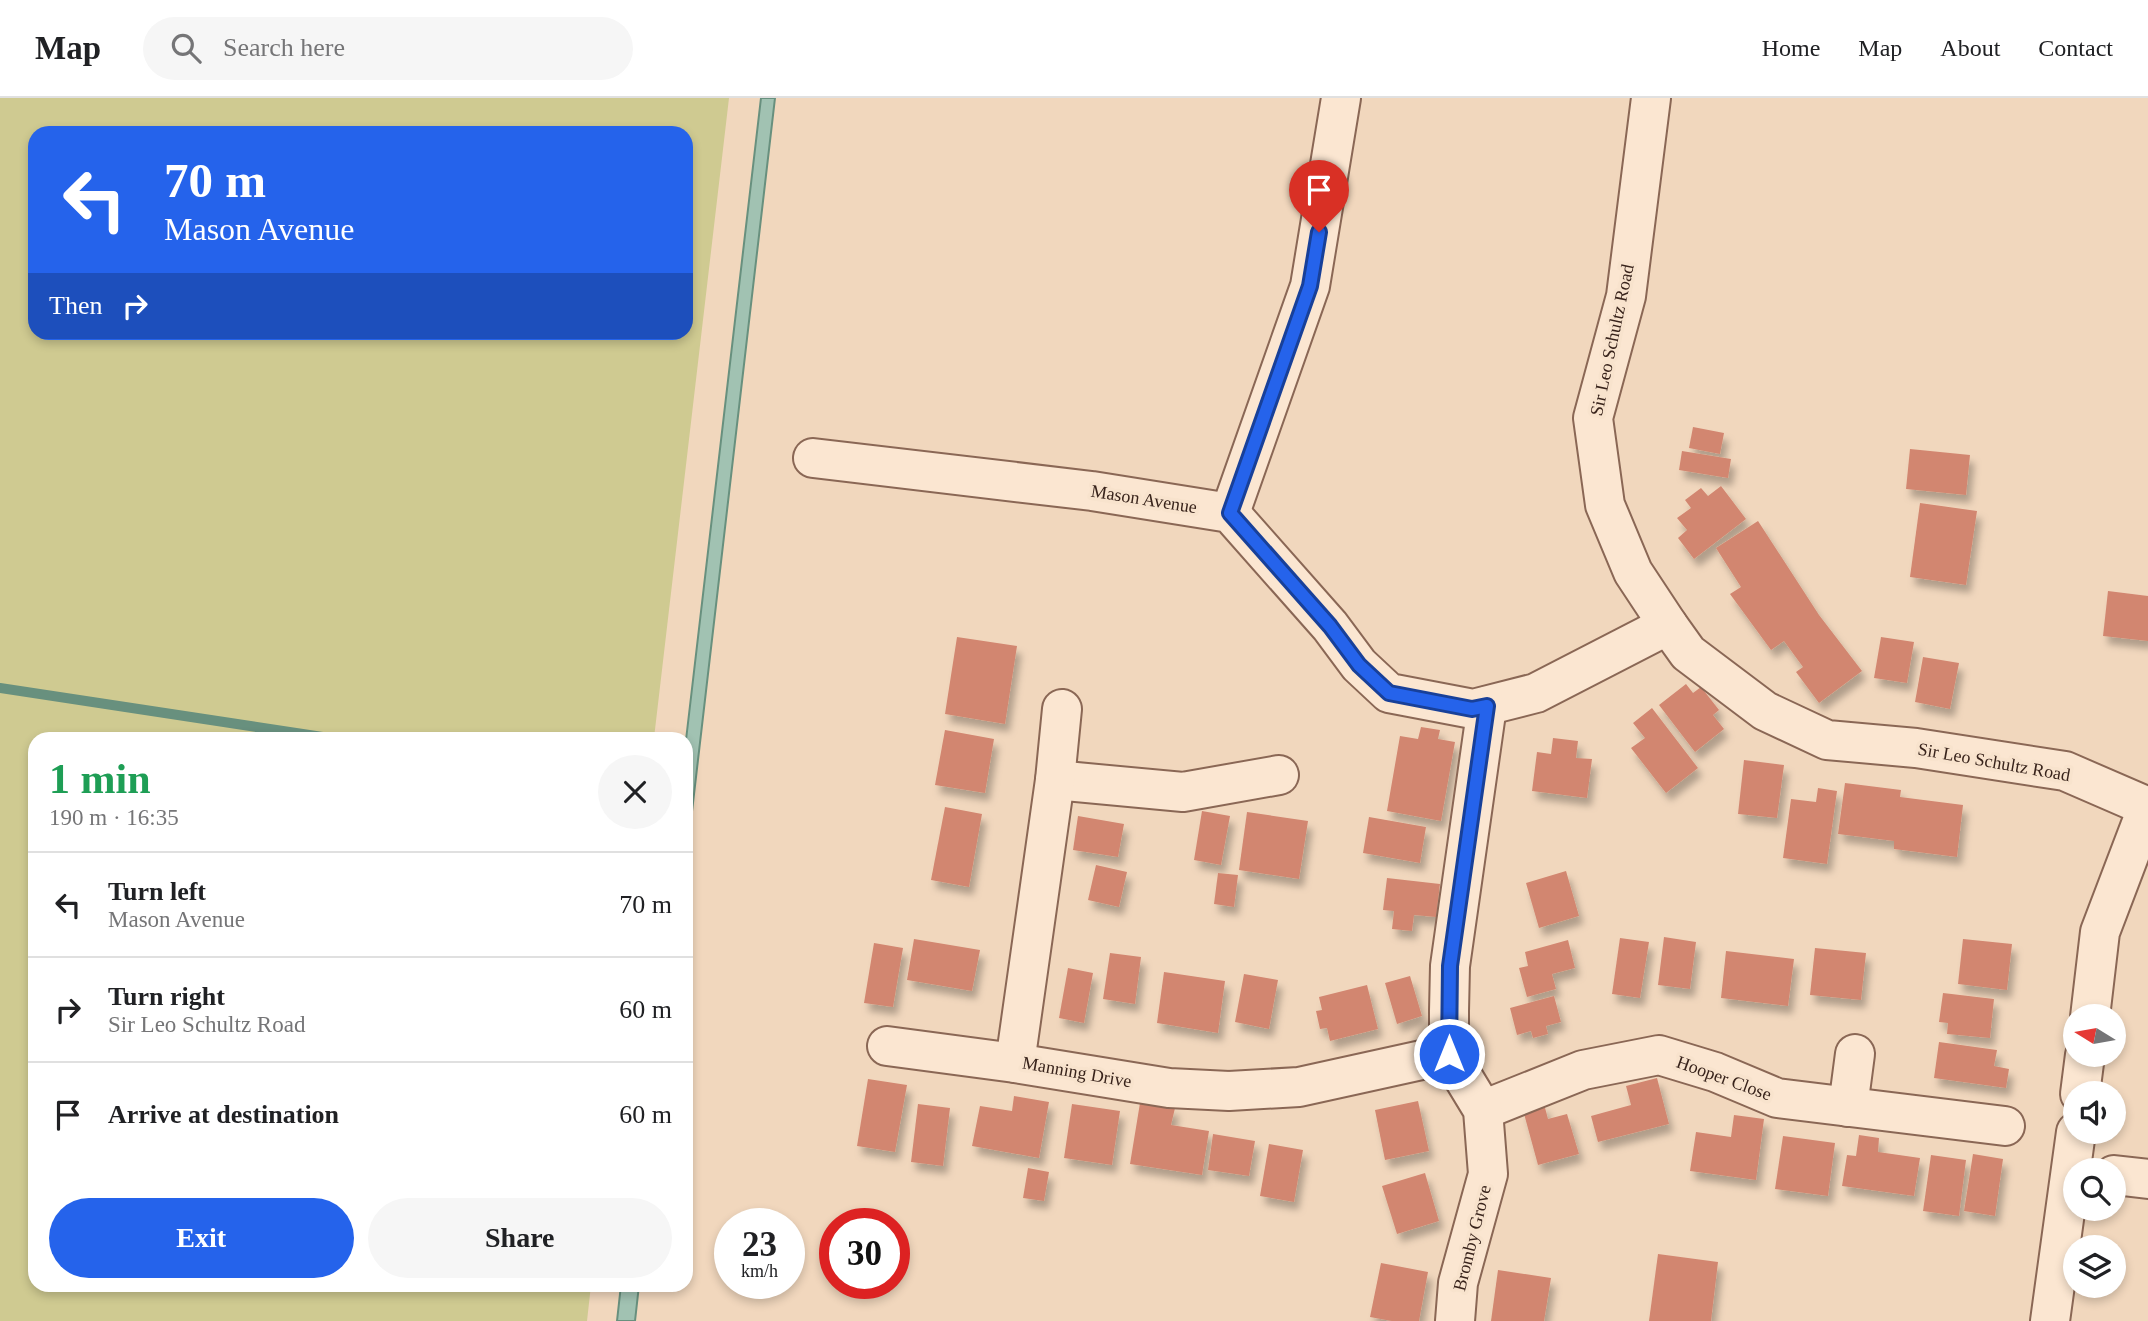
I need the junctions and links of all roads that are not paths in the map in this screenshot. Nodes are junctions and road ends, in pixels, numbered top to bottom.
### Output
1 (1341, 98) edge
2 (1651, 98) edge
3 (813, 458) dead end
4 (1230, 513) junction
5 (1668, 625) junction
6 (1487, 706) junction
7 (1062, 709) dead end
8 (1279, 775) dead end
9 (1055, 780) junction
10 (2148, 806) edge
11 (2091, 1004) edge
12 (887, 1046) dead end
13 (1449, 1054) junction
14 (1855, 1054) dead end
15 (1015, 1063) junction
16 (1848, 1107) junction
17 (1483, 1110) junction
18 (2005, 1126) dead end
19 (2126, 1176) edge
20 (2148, 1179) edge
21 (2065, 1221) edge
22 (1455, 1321) edge
23 (2050, 1321) edge

1 - 4 street
2 - 5 street, Sir Leo Schultz Road
3 - 4 street, Mason Avenue
4 - 6 street
5 - 6 street
5 - 10 street, Sir Leo Schultz Road
6 - 13 street
7 - 9 street, Manning Drive
8 - 9 street
9 - 15 street, Manning Drive
10 - 11 street
12 - 15 street
13 - 15 street, Manning Drive
13 - 17 street, Bromby Grove
14 - 16 street
16 - 17 street, Hooper Close
16 - 18 street, Hooper Close
17 - 22 street, Bromby Grove
19 - 20 street
21 - 23 street

